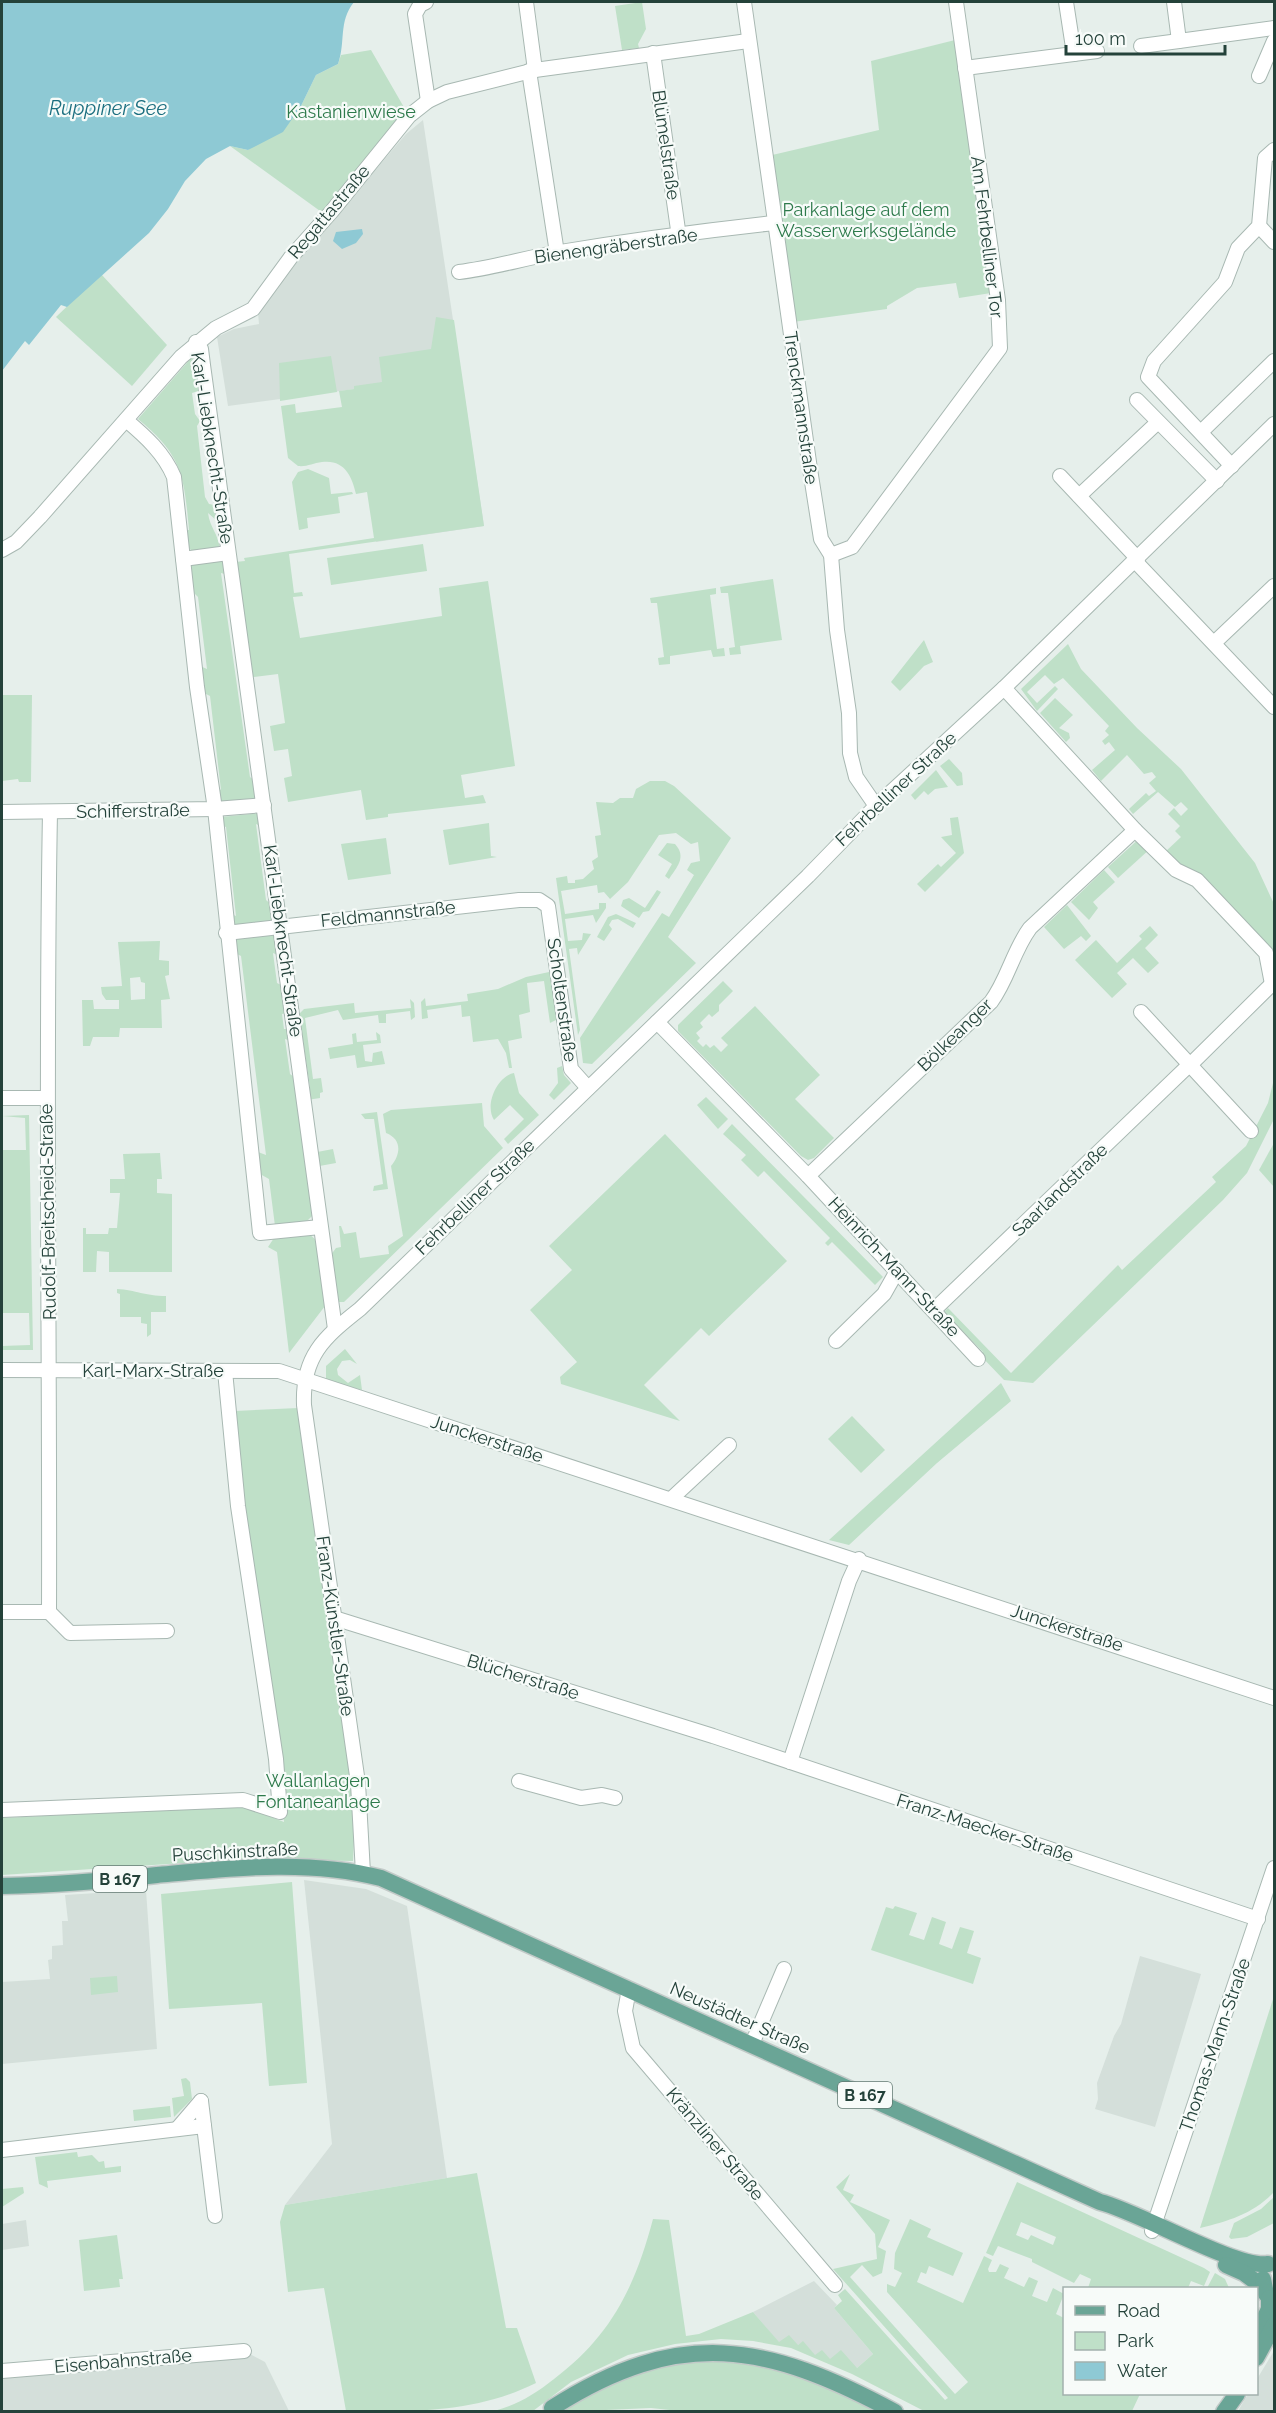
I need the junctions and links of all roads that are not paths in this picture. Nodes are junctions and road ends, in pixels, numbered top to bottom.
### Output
1 (426, 2) edge
2 (526, 2) edge
3 (744, 2) edge
4 (956, 2) edge
5 (1066, 2) edge
6 (1174, 2) edge
7 (1275, 28) edge
8 (748, 41) junction
9 (1179, 41) junction
10 (1275, 41) edge
11 (1141, 46) dead end
12 (1096, 51) dead end
13 (653, 53) junction
14 (1074, 54) junction
15 (965, 68) junction
16 (532, 71) junction
17 (1259, 76) dead end
18 (428, 100) junction
19 (1275, 150) edge
20 (774, 223) junction
21 (1259, 226) junction
22 (679, 237) junction
23 (1274, 240) edge
24 (557, 253) junction
25 (459, 272) dead end
26 (196, 342) junction
27 (1275, 361) edge
28 (1137, 400) dead end
29 (126, 420) junction
30 (1158, 422) junction
31 (1275, 424) edge
32 (1201, 432) junction
33 (1232, 466) junction
34 (1060, 476) dead end
35 (1217, 481) junction
36 (1079, 496) junction
37 (2, 550) edge
38 (228, 553) junction
39 (831, 555) junction
40 (183, 559) junction
41 (1136, 560) junction
42 (1275, 586) edge
43 (1214, 643) junction
44 (1004, 688) junction
45 (1275, 706) edge
46 (264, 805) junction
47 (876, 806) junction
48 (215, 809) junction
49 (2, 812) edge
50 (50, 812) junction
51 (1135, 830) junction
52 (548, 906) joint
53 (280, 926) junction
54 (226, 933) junction
55 (1270, 955) edge
56 (1274, 983) edge
57 (1141, 1012) dead end
58 (657, 1022) junction
59 (1190, 1067) junction
60 (588, 1088) junction
61 (2, 1098) edge
62 (46, 1098) junction
63 (1251, 1131) dead end
64 (808, 1176) junction
65 (321, 1227) junction
66 (897, 1271) junction
67 (934, 1310) junction
68 (335, 1329) junction
69 (836, 1341) dead end
70 (978, 1359) dead end
71 (2, 1370) edge
72 (50, 1370) junction
73 (225, 1371) junction
74 (303, 1379) junction
75 (729, 1445) dead end
76 (671, 1499) junction
77 (859, 1560) junction
78 (2, 1612) edge
79 (50, 1612) junction
80 (334, 1618) junction
81 (167, 1631) dead end
82 (1275, 1698) edge
83 (713, 1736) joint
84 (790, 1762) junction
85 (519, 1781) dead end
86 (615, 1798) dead end
87 (2, 1810) edge
88 (1275, 1868) edge
89 (363, 1873) junction
90 (2, 1886) edge
91 (1258, 1919) junction
92 (784, 1969) dead end
93 (629, 1989) junction
94 (752, 2044) junction
95 (204, 2126) junction
96 (177, 2129) junction
97 (2, 2151) edge
98 (215, 2216) dead end
99 (1154, 2227) junction
100 (1271, 2261) edge
101 (835, 2285) dead end
102 (1269, 2297) edge
103 (1275, 2325) edge
104 (1258, 2334) edge
105 (244, 2351) dead end
106 (1258, 2356) edge
107 (2, 2371) edge
108 (1226, 2395) edge
109 (1236, 2395) edge
110 (552, 2408) dead end
111 (895, 2412) edge
112 (1220, 2412) edge
113 (1224, 2412) edge

1 - 18 street
2 - 16 street
3 - 8 street, Trenckmannstraße
4 - 15 street, Am Fehrbelliner Tor
5 - 14 street
6 - 9 street
7 - 9 street
8 - 13 street, Regattastraße
8 - 20 street, Trenckmannstraße
9 - 11 street
10 - 17 street
12 - 14 street
13 - 16 street, Regattastraße
13 - 22 street, Blümelstraße
14 - 15 street
15 - 39 street, Am Fehrbelliner Tor
16 - 18 street, Regattastraße
16 - 24 street
18 - 26 street, Regattastraße
19 - 21 street
20 - 22 street, Bienengräberstraße
20 - 39 street, Trenckmannstraße
21 - 23 street
21 - 32 street
22 - 24 street, Bienengräberstraße
24 - 25 street, Bienengräberstraße
26 - 29 street, Regattastraße
26 - 38 street, Karl-Liebknecht-Straße
27 - 32 street
28 - 30 street
29 - 37 street, Regattastraße
29 - 40 street
30 - 35 street
30 - 36 street
31 - 33 street, Fehrbelliner Straße
32 - 33 street
33 - 35 street, Fehrbelliner Straße
34 - 36 street
35 - 41 street, Fehrbelliner Straße
36 - 41 street
38 - 40 street, Karl-Liebknecht-Straße
38 - 46 street, Karl-Liebknecht-Straße
39 - 47 street, Trenckmannstraße
40 - 48 street
41 - 43 street
41 - 44 street, Fehrbelliner Straße
42 - 43 street
43 - 45 street
44 - 47 street, Fehrbelliner Straße
44 - 51 street
46 - 48 street, Schifferstraße
46 - 53 street, Karl-Liebknecht-Straße
47 - 58 street, Fehrbelliner Straße
48 - 50 street, Schifferstraße
48 - 54 street
49 - 50 street, Schifferstraße
50 - 62 street, Rudolf-Breitscheid-Straße
51 - 55 street
51 - 64 street, Bölkeanger
52 - 53 street, Feldmannstraße
52 - 60 street, Scholtenstraße
53 - 54 street, Feldmannstraße
53 - 65 street, Karl-Liebknecht-Straße
54 - 65 street
55 - 56 street
56 - 59 street, Saarlandstraße
57 - 59 street
58 - 60 street, Fehrbelliner Straße
58 - 64 street
59 - 63 street
59 - 67 street, Saarlandstraße
60 - 68 street, Fehrbelliner Straße
61 - 62 street
62 - 72 street, Rudolf-Breitscheid-Straße
64 - 66 street, Heinrich-Mann-Straße
65 - 68 street, Karl-Liebknecht-Straße
66 - 67 street, Heinrich-Mann-Straße
66 - 69 street
67 - 70 street, Heinrich-Mann-Straße
68 - 74 street, Fehrbelliner Straße
71 - 72 street, Karl-Marx-Straße
72 - 73 street, Karl-Marx-Straße
72 - 79 street, Rudolf-Breitscheid-Straße
73 - 74 street, Karl-Marx-Straße
73 - 87 street, Puschkinstraße
74 - 76 street, Junckerstraße
74 - 80 street, Franz-Künstler-Straße
75 - 76 street
76 - 77 street, Junckerstraße
77 - 82 street, Junckerstraße
77 - 84 street
78 - 79 street
79 - 81 street
80 - 83 street, Blücherstraße
80 - 89 street, Franz-Künstler-Straße
83 - 84 street, Franz-Maecker-Straße
84 - 91 street, Franz-Maecker-Straße
85 - 86 street
88 - 91 street, Thomas-Mann-Straße
89 - 90 main road, Puschkinstraße / B 167
89 - 93 main road, Neustädter Straße / B 167
91 - 99 street, Thomas-Mann-Straße
92 - 94 street
93 - 94 main road, Neustädter Straße / B 167
93 - 101 street, Kränzliner Straße
94 - 99 main road, Neustädter Straße / B 167
95 - 96 street
95 - 96 street
95 - 98 street
96 - 97 street
99 - 100 main road, Neustädter Straße / B 167
99 - 102 main road, Neustädter Straße / B 167
100 - 102 main road
102 - 104 main road
103 - 106 main road
105 - 107 street, Eisenbahnstraße
108 - 112 main road
109 - 113 main road
110 - 111 main road

